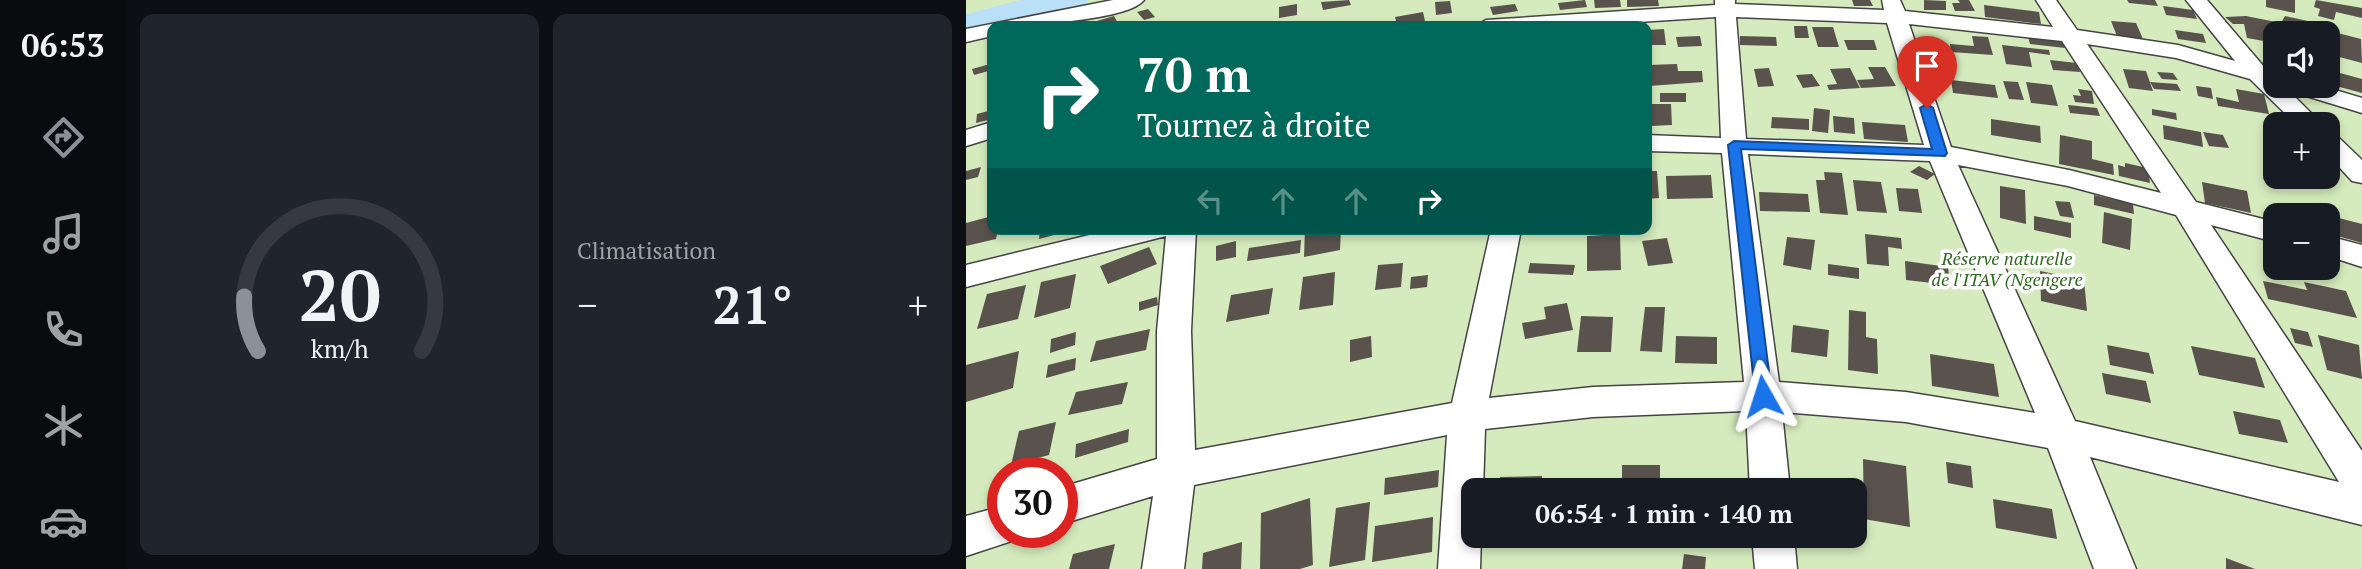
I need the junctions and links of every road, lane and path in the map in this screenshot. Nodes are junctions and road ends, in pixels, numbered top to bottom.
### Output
1 (1134, 0) edge
2 (2046, 0) edge
3 (2196, 0) edge
4 (1726, 5) edge
5 (1895, 9) edge
6 (1035, 21) edge
7 (1588, 21) edge
8 (987, 30) edge
9 (2068, 35) junction
10 (966, 36) edge
11 (2263, 73) edge
12 (2263, 75) edge
13 (2286, 98) edge
14 (2336, 98) edge
15 (2362, 106) edge
16 (2299, 112) edge
17 (987, 132) edge
18 (966, 138) edge
19 (1652, 143) edge
20 (1734, 145) junction
21 (1940, 153) junction
22 (2340, 153) edge
23 (2362, 175) edge
24 (2186, 209) junction
25 (2263, 229) edge
26 (1132, 235) edge
27 (1181, 235) edge
28 (1505, 235) edge
29 (2340, 250) edge
30 (2362, 256) edge
31 (966, 276) edge
32 (1763, 396) junction
33 (1467, 416) junction
34 (2062, 434) junction
35 (1176, 471) junction
36 (1769, 478) edge
37 (2362, 484) edge
38 (1078, 501) edge
39 (2362, 506) edge
40 (987, 530) edge
41 (966, 536) edge
42 (1774, 548) edge
43 (1163, 569) edge
44 (1459, 569) edge
45 (1776, 569) edge
46 (2115, 569) edge

1 - 6 street
2 - 9 street
3 - 11 street
4 - 5 street
4 - 7 street
4 - 20 street
5 - 9 street
5 - 21 street
8 - 10 street
9 - 12 street
9 - 24 street
13 - 16 street
14 - 15 street
17 - 18 street
19 - 20 street
20 - 21 street
20 - 32 street
21 - 24 street
21 - 34 street
22 - 23 street
24 - 25 street
24 - 37 street
26 - 31 street
27 - 35 street
28 - 33 street
29 - 30 street
32 - 33 street
32 - 34 street
32 - 36 street
33 - 35 street
33 - 44 street
34 - 39 street
34 - 46 street
35 - 38 street
35 - 43 street
40 - 41 street
42 - 45 street

